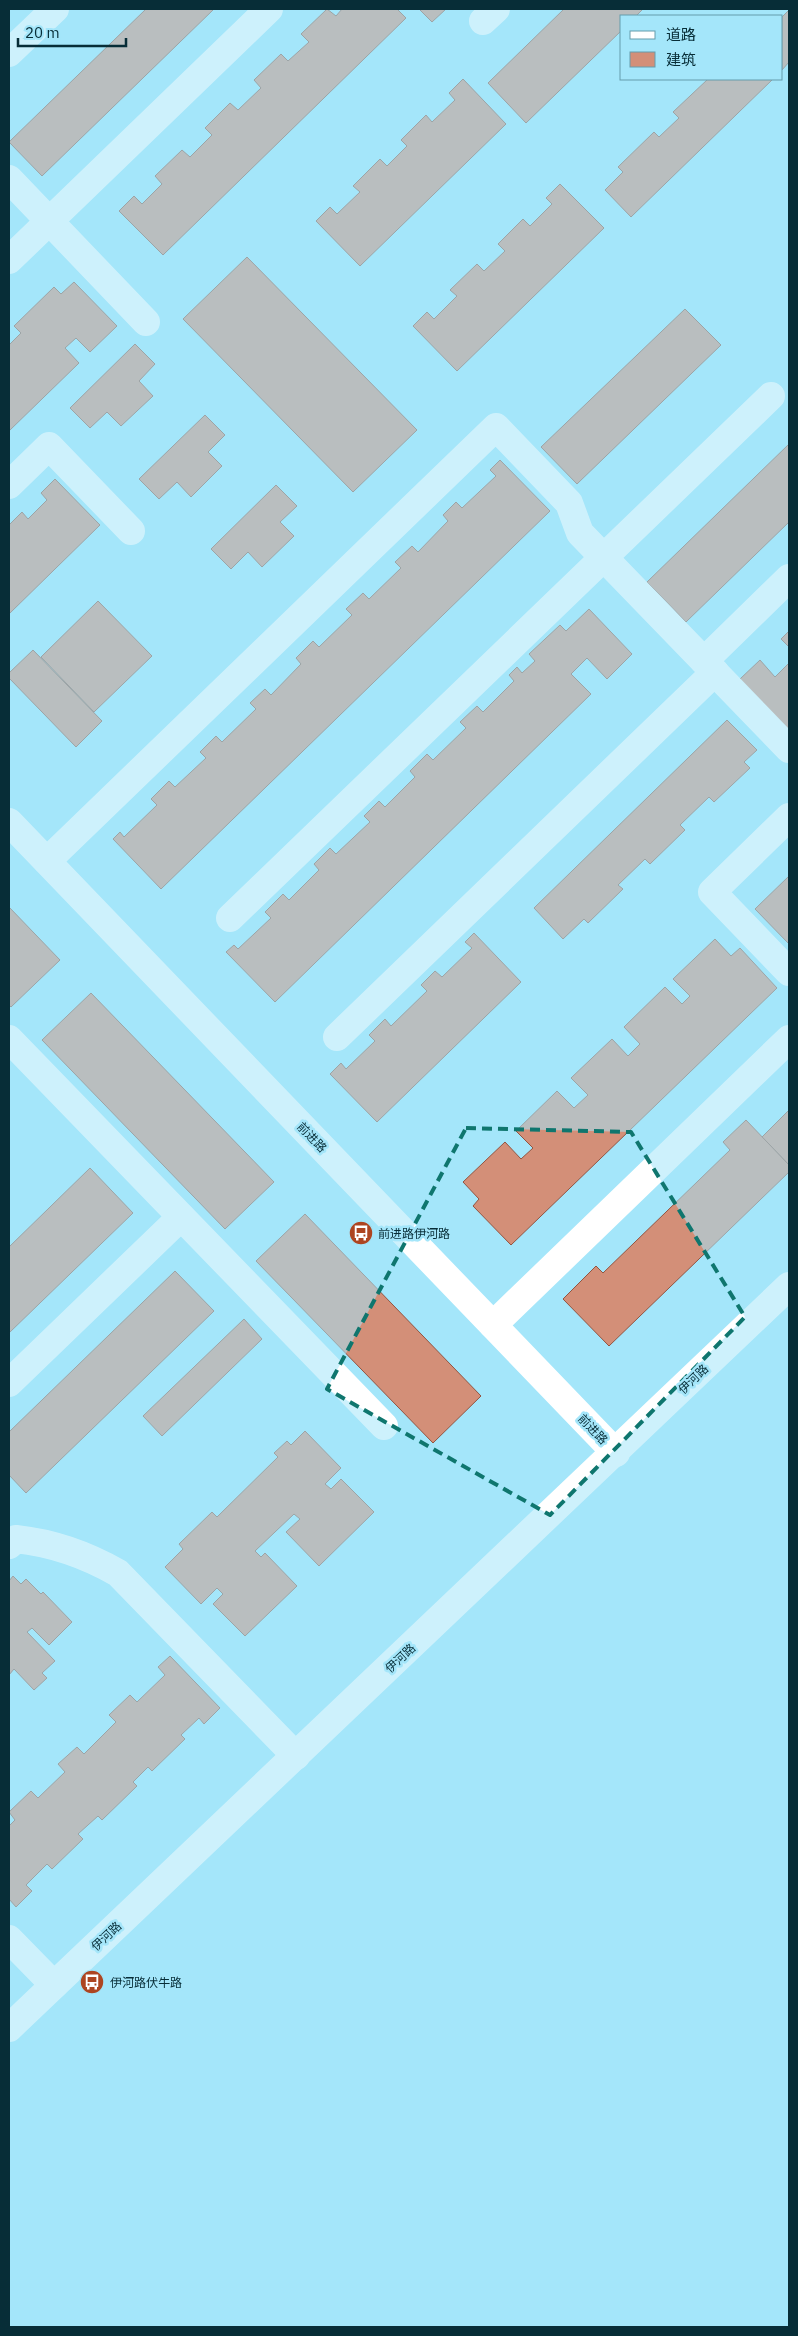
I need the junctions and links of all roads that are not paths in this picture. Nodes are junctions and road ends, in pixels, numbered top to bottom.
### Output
1 (55, 9) edge
2 (268, 9) edge
3 (9, 53) edge
4 (9, 179) edge
5 (49, 221) junction
6 (9, 260) edge
7 (146, 322) dead end
8 (771, 396) dead end
9 (9, 485) edge
10 (131, 531) dead end
11 (604, 557) junction
12 (789, 578) edge
13 (709, 666) junction
14 (789, 749) edge
15 (789, 817) edge
16 (9, 822) edge
17 (47, 862) junction
18 (230, 918) dead end
19 (789, 972) edge
20 (337, 1037) dead end
21 (9, 1039) edge
22 (789, 1039) edge
23 (181, 1217) junction
24 (789, 1286) edge
25 (493, 1325) junction
26 (9, 1383) edge
27 (384, 1426) dead end
28 (616, 1453) junction
29 (9, 1545) edge
30 (296, 1756) junction
31 (9, 1938) edge
32 (54, 1985) junction
33 (9, 2028) edge

1 - 3 street
2 - 5 street
4 - 5 street
5 - 6 street
5 - 7 street
8 - 11 street
9 - 10 street
11 - 13 street
11 - 17 street
11 - 18 street
12 - 13 street
13 - 14 street
13 - 20 street
15 - 19 street
16 - 17 street, 前进路
17 - 25 street, 前进路
21 - 23 street
22 - 25 street
23 - 26 street
23 - 27 street
24 - 28 street, 伊河路
25 - 28 street, 前进路
28 - 30 street, 伊河路
29 - 30 street
30 - 32 street, 伊河路
31 - 32 street
32 - 33 street, 伊河路

